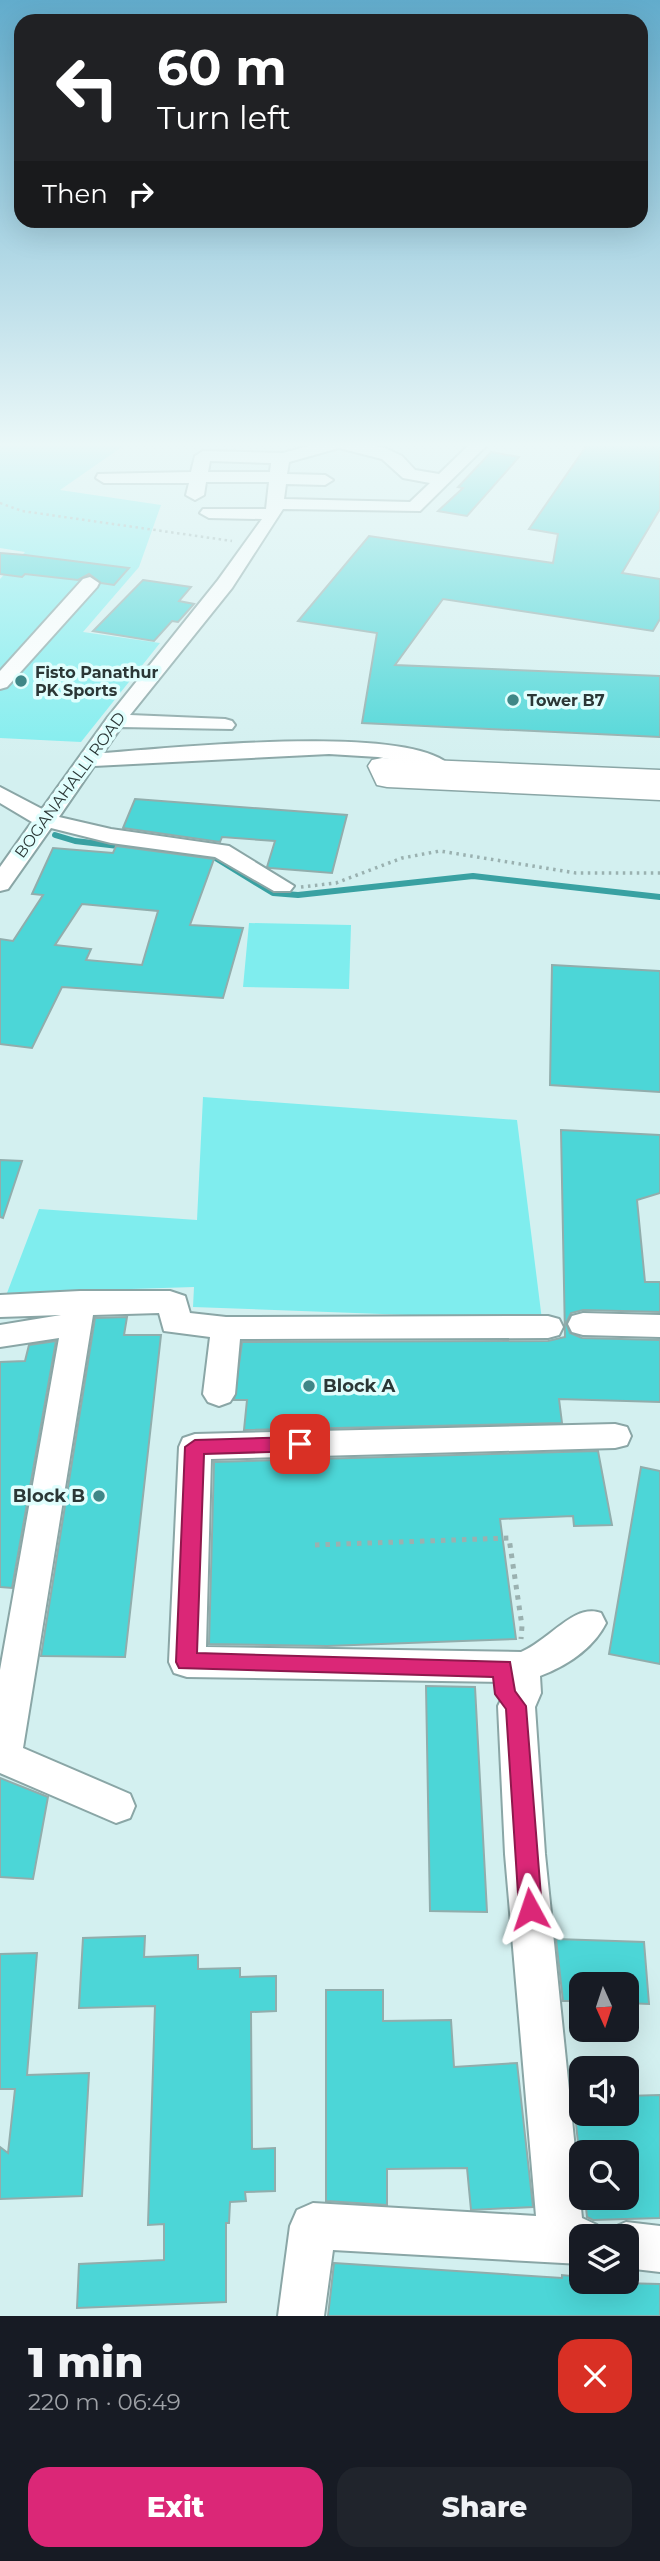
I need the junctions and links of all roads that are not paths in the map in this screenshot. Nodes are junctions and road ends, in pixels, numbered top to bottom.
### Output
1 (249, 550) edge
2 (90, 583) dead end
3 (0, 682) edge
4 (115, 721) junction
5 (225, 725) dead end
6 (88, 760) junction
7 (443, 769) junction
8 (660, 778) edge
9 (660, 792) edge
10 (0, 794) edge
11 (44, 820) junction
12 (0, 884) edge
13 (282, 886) road end
14 (0, 1306) edge
15 (78, 1313) junction
16 (583, 1324) dead end
17 (660, 1326) edge
18 (548, 1327) dead end
19 (226, 1328) junction
20 (0, 1336) edge
21 (219, 1394) dead end
22 (615, 1436) dead end
23 (588, 1623) dead end
24 (513, 1677) junction
25 (1, 1756) edge
26 (116, 1806) dead end
27 (569, 2224) edge
28 (569, 2240) edge
29 (639, 2247) edge
30 (660, 2249) edge
31 (301, 2316) edge

1 - 4 street, BOGANAHALLI ROAD
2 - 3 street
4 - 5 street
4 - 6 street, BOGANAHALLI ROAD
6 - 7 street
6 - 11 street, BOGANAHALLI ROAD
7 - 8 main road
7 - 9 main road
10 - 11 street
11 - 12 street, BOGANAHALLI ROAD
11 - 13 street
14 - 15 street
15 - 19 street
15 - 20 street
15 - 25 street
16 - 17 street
18 - 19 street
19 - 21 street
22 - 24 street
23 - 24 street
24 - 27 street
25 - 26 street
28 - 31 street
29 - 30 street

